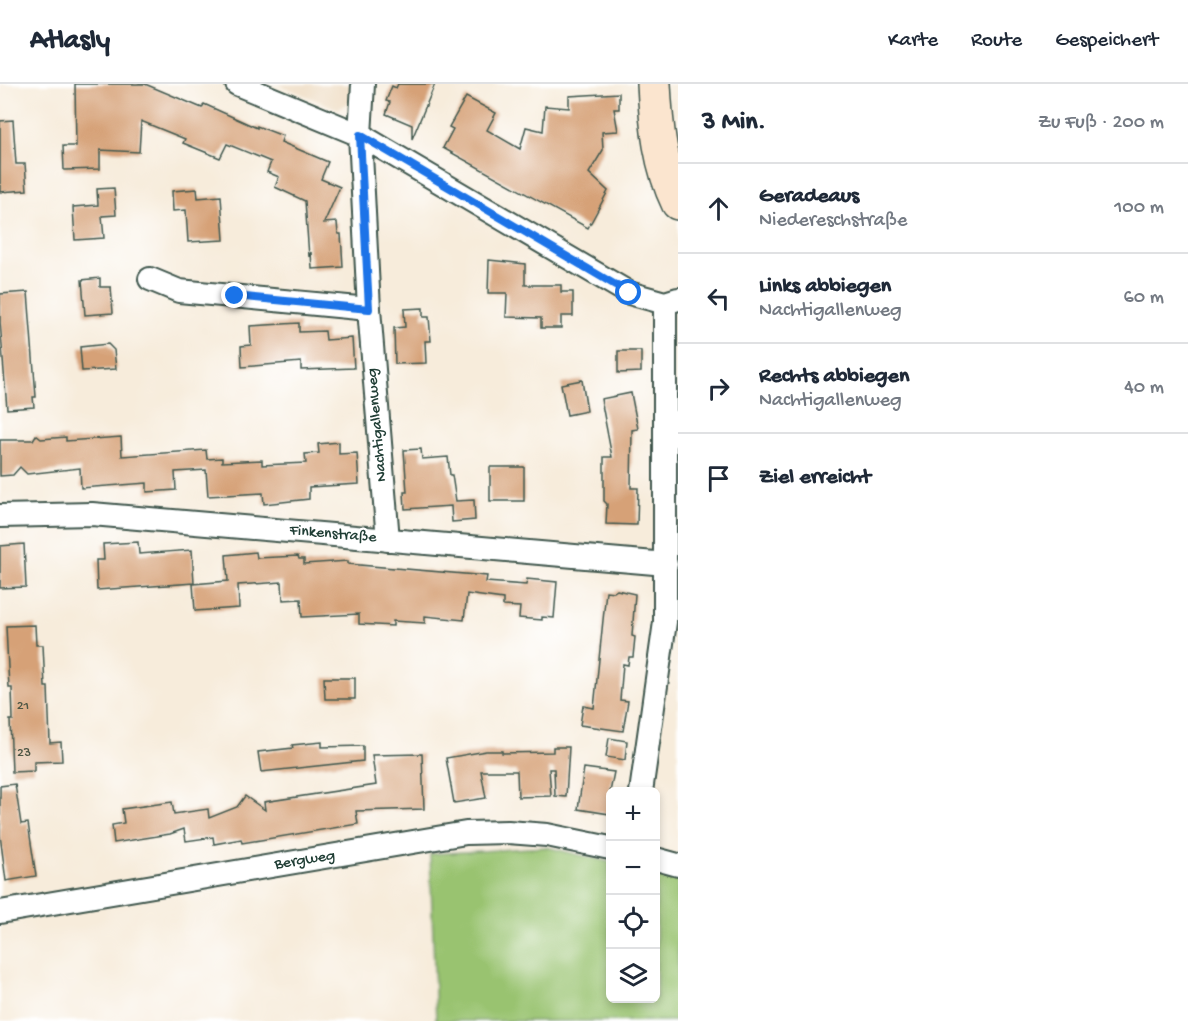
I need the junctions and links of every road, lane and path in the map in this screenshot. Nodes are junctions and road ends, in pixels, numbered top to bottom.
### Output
1 (237, 84) edge
2 (363, 84) edge
3 (654, 84) edge
4 (360, 135) junction
5 (678, 203) edge
6 (150, 279) dead end
7 (672, 301) edge
8 (369, 309) junction
9 (0, 516) edge
10 (388, 540) junction
11 (666, 564) junction
12 (642, 787) edge
13 (606, 847) edge
14 (660, 860) edge
15 (678, 864) edge
16 (0, 912) edge

1 - 4 street
2 - 4 street, Nachtigallenweg
3 - 5 main road
4 - 7 street
4 - 8 street, Nachtigallenweg
6 - 8 street
7 - 11 street
8 - 10 street, Nachtigallenweg
9 - 10 street, Finkenstraße
10 - 11 street, Finkenstraße
11 - 12 street
13 - 16 street, Bergweg
14 - 15 street

